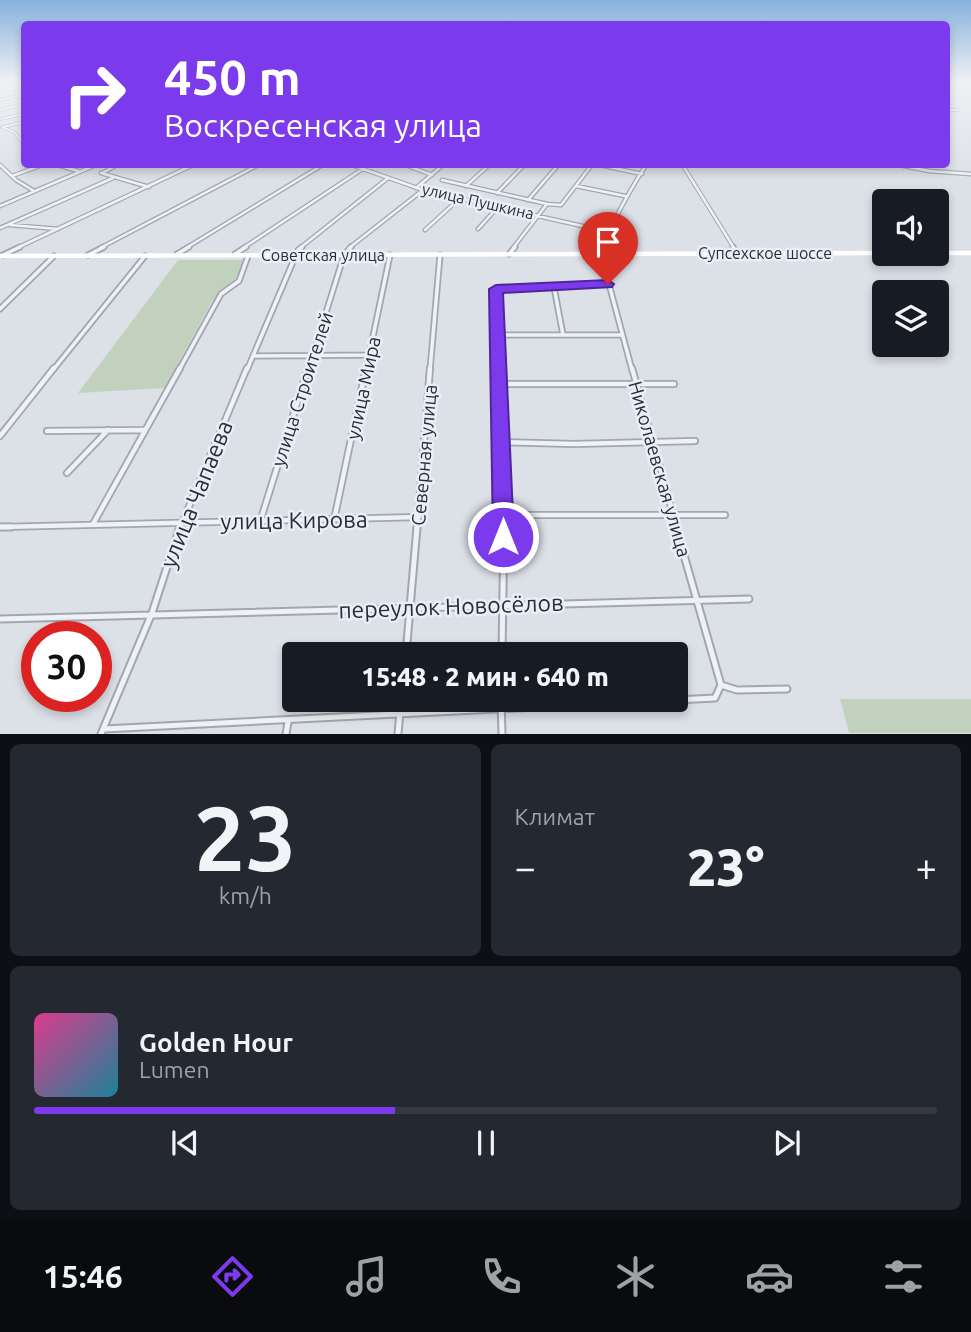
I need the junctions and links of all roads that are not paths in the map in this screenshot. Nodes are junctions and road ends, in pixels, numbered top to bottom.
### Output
1 (21, 123) edge
2 (1, 128) edge
3 (21, 140) edge
4 (0, 165) edge
5 (34, 168) edge
6 (67, 168) edge
7 (89, 168) edge
8 (111, 168) edge
9 (188, 168) edge
10 (252, 168) edge
11 (317, 168) edge
12 (361, 168) edge
13 (415, 168) edge
14 (439, 168) edge
15 (486, 168) edge
16 (520, 168) edge
17 (556, 168) edge
18 (591, 168) edge
19 (609, 168) edge
20 (645, 168) edge
21 (684, 168) edge
22 (916, 168) edge
23 (364, 169) junction
24 (80, 172) junction
25 (432, 174) junction
26 (642, 174) junction
27 (971, 174) edge
28 (12, 176) junction
29 (113, 178) junction
30 (388, 178) junction
31 (442, 180) dead end
32 (466, 186) junction
33 (576, 186) junction
34 (149, 187) junction
35 (416, 187) junction
36 (423, 190) junction
37 (35, 191) junction
38 (496, 194) junction
39 (625, 196) junction
40 (460, 198) junction
41 (528, 200) junction
42 (547, 204) junction
43 (0, 206) edge
44 (498, 207) junction
45 (537, 215) junction
46 (9, 225) junction
47 (0, 228) edge
48 (60, 229) junction
49 (478, 229) dead end
50 (425, 230) dead end
51 (609, 232) junction
52 (872, 253) edge
53 (949, 253) edge
54 (971, 253) edge
55 (509, 254) junction
56 (598, 254) junction
57 (647, 254) joint
58 (737, 254) junction
59 (295, 255) junction
60 (390, 255) junction
61 (440, 255) junction
62 (0, 256) edge
63 (54, 256) junction
64 (85, 256) junction
65 (145, 256) junction
66 (174, 256) junction
67 (233, 256) junction
68 (248, 256) junction
69 (344, 256) junction
70 (608, 284) junction
71 (554, 287) junction
72 (0, 309) edge
73 (498, 335) junction
74 (563, 335) junction
75 (622, 335) junction
76 (313, 355) junction
77 (371, 355) junction
78 (253, 356) junction
79 (500, 384) junction
80 (635, 384) junction
81 (674, 384) dead end
82 (108, 430) junction
83 (144, 430) junction
84 (47, 431) dead end
85 (0, 436) edge
86 (501, 442) junction
87 (653, 442) junction
88 (695, 442) dead end
89 (67, 473) dead end
90 (504, 515) junction
91 (673, 515) junction
92 (725, 515) dead end
93 (419, 517) junction
94 (334, 520) junction
95 (182, 522) junction
96 (260, 522) junction
97 (93, 524) junction
98 (0, 527) edge
99 (749, 599) dead end
100 (697, 600) junction
101 (502, 604) junction
102 (410, 608) junction
103 (152, 613) junction
104 (0, 619) edge
105 (407, 642) edge
106 (502, 642) edge
107 (721, 685) junction
108 (787, 689) dead end
109 (688, 699) edge
110 (410, 712) edge
111 (501, 712) edge
112 (400, 713) junction
113 (289, 721) junction
114 (103, 731) edge
115 (286, 733) edge
116 (398, 733) edge
117 (502, 733) edge

1 - 2 street
2 - 3 street
4 - 28 street
5 - 28 street
6 - 24 street
7 - 24 street
8 - 29 street
9 - 34 street
10 - 64 street
11 - 66 street
12 - 23 street, улица Пушкина
13 - 25 street
14 - 25 street
15 - 32 street
16 - 38 street
17 - 41 street
18 - 33 street
19 - 26 street
20 - 26 street
21 - 58 street
22 - 27 street
23 - 30 street, улица Пушкина
23 - 67 street
24 - 37 street
25 - 35 street
26 - 39 street
28 - 37 street
29 - 34 street
29 - 46 street
30 - 35 street, улица Пушкина
30 - 59 street
31 - 32 street
32 - 38 street
33 - 39 street
33 - 42 street
34 - 48 street
35 - 36 street, улица Пушкина
36 - 40 street, улица Пушкина
36 - 69 street
37 - 43 street
38 - 41 street
39 - 51 street
40 - 44 street, улица Пушкина
40 - 50 street
41 - 42 street
42 - 45 street
44 - 45 street, улица Пушкина
44 - 49 street
45 - 51 street, улица Пушкина
45 - 55 street
46 - 47 street
46 - 48 street
48 - 62 street
51 - 56 street
52 - 58 main road, Супсехское шоссе
53 - 54 main road
55 - 56 main road, Советская улица
55 - 61 main road, Советская улица
56 - 57 main road, Советская улица
56 - 70 street, Николаевская улица
57 - 58 main road, Супсехское шоссе
59 - 68 main road, Советская улица
59 - 69 main road, Советская улица
59 - 78 street, улица Чапаева
60 - 61 main road, Советская улица
60 - 69 main road, Советская улица
60 - 77 street, улица Мира
61 - 93 street, Северная улица
62 - 63 main road, Советская улица
63 - 64 main road, Советская улица
63 - 72 street
64 - 65 main road, Советская улица
65 - 66 main road, Советская улица
65 - 85 street
66 - 67 main road, Советская улица
67 - 68 main road, Советская улица
68 - 83 street
69 - 76 street, улица Строителей
70 - 71 street
70 - 75 street, Николаевская улица
71 - 73 street
71 - 74 street
73 - 74 street
73 - 79 street
74 - 75 street
75 - 80 street, Николаевская улица
76 - 77 street
76 - 78 street
76 - 96 street, улица Строителей
77 - 94 street, улица Мира
78 - 95 street, улица Чапаева
79 - 80 street
79 - 86 street
80 - 81 street
80 - 87 street, Николаевская улица
82 - 83 street
82 - 84 street
82 - 89 street
83 - 97 street
86 - 87 street
86 - 90 street
87 - 88 street
87 - 91 street, Николаевская улица
90 - 91 street
90 - 101 street
91 - 92 street
91 - 100 street, Николаевская улица
93 - 94 street, улица Кирова
93 - 102 street, Северная улица
94 - 96 street, улица Кирова
95 - 96 street, улица Кирова
95 - 97 street, улица Кирова
95 - 103 street, улица Чапаева
97 - 98 street, улица Кирова
99 - 100 street, переулок Новосёлов
100 - 101 street, переулок Новосёлов
100 - 107 street, Николаевская улица
101 - 102 street, переулок Новосёлов
101 - 106 street
102 - 103 street, переулок Новосёлов
102 - 105 street, Северная улица
103 - 104 street, переулок Новосёлов
103 - 114 street, улица Чапаева
107 - 108 street
107 - 109 street
110 - 112 street
111 - 117 street
112 - 113 street
112 - 116 street
113 - 114 street
113 - 115 street

